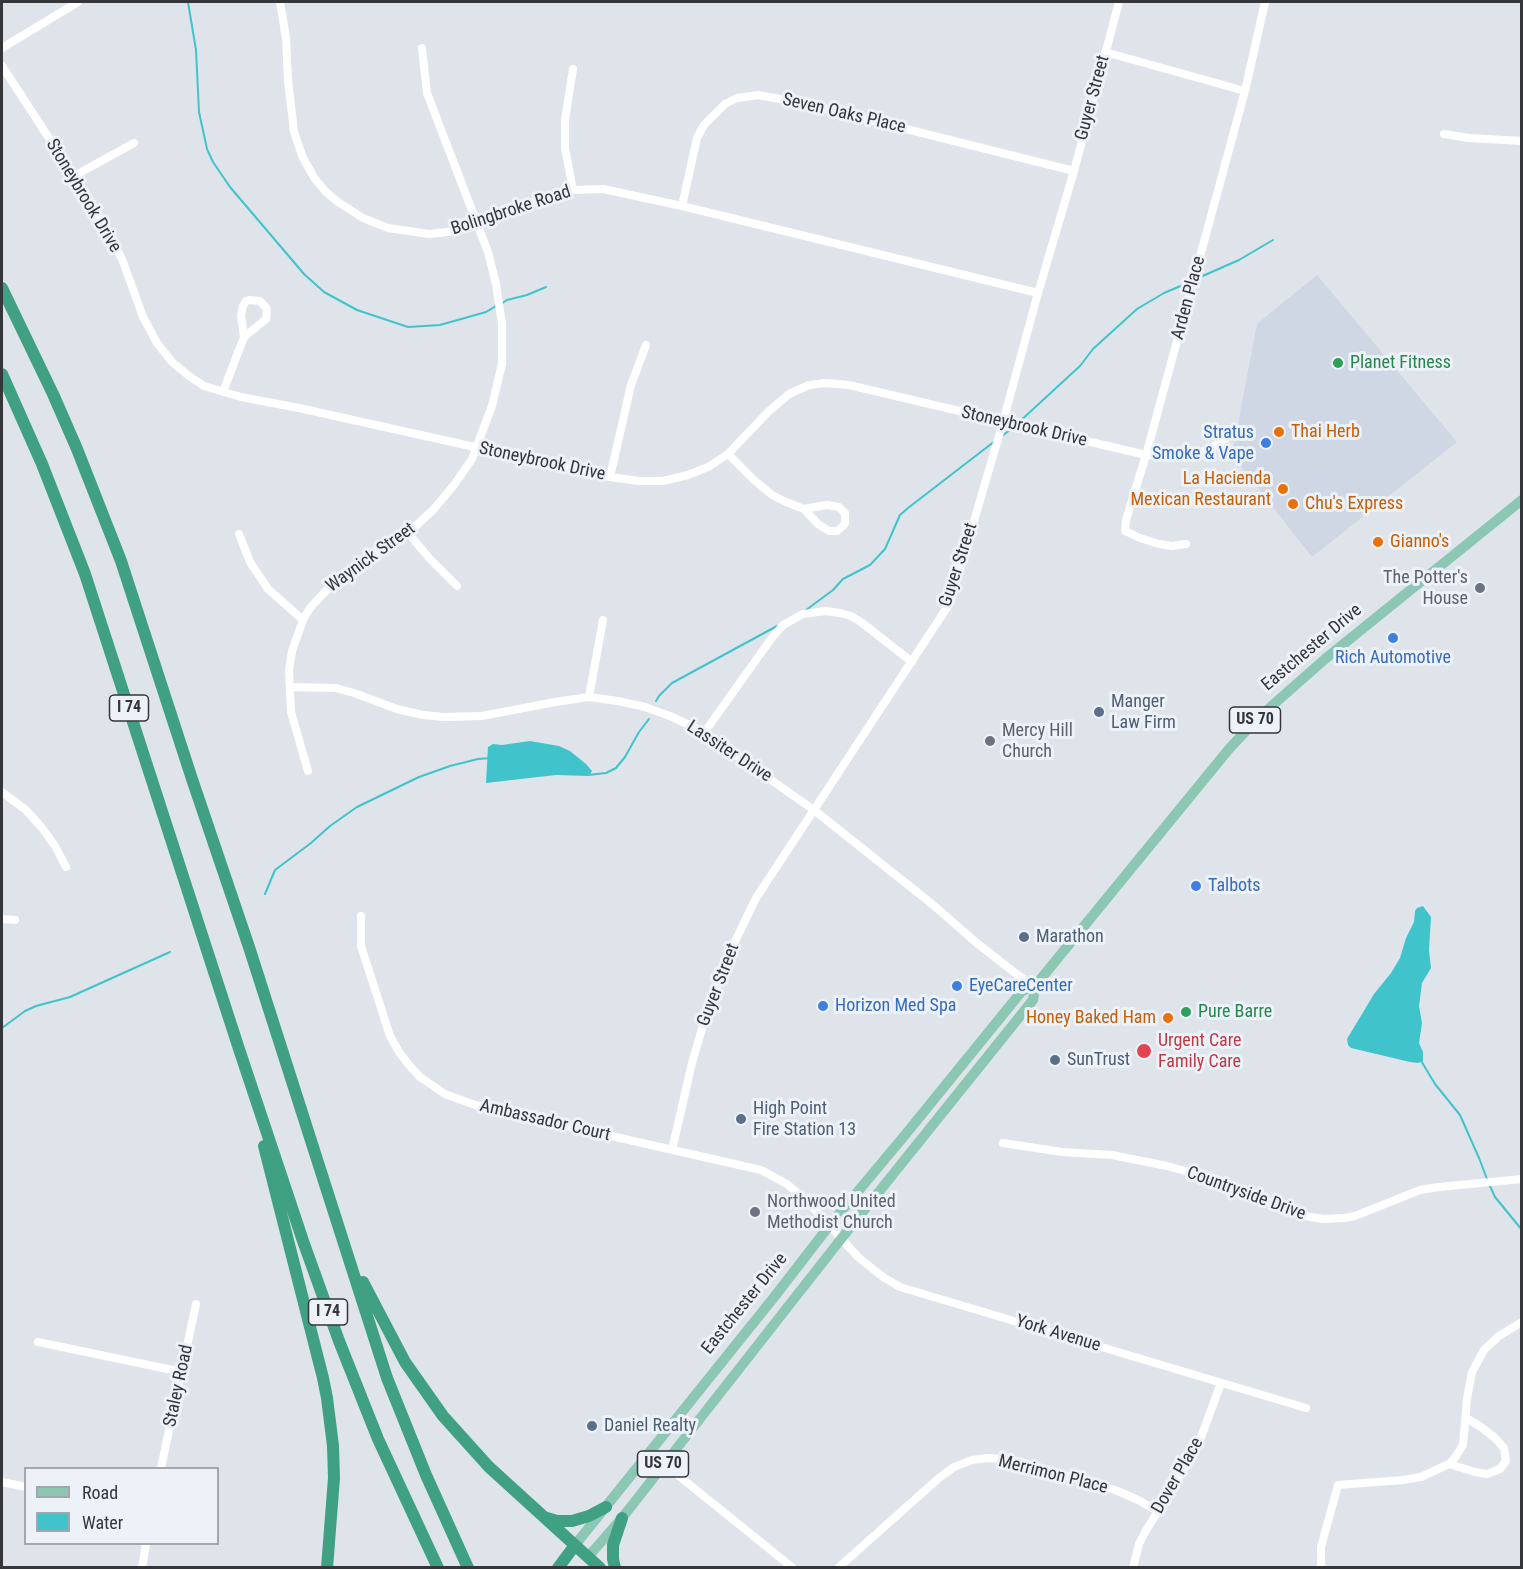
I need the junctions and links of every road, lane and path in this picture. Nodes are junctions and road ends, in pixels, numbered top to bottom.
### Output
1 (78, 2) edge
2 (280, 2) edge
3 (1119, 2) edge
4 (1265, 2) edge
5 (2, 48) edge
6 (422, 48) dead end
7 (1105, 52) junction
8 (2, 66) edge
9 (573, 69) dead end
10 (1245, 91) junction
11 (1443, 134) dead end
12 (1521, 141) edge
13 (134, 142) dead end
14 (1074, 171) junction
15 (74, 176) junction
16 (573, 190) junction
17 (682, 206) junction
18 (478, 224) junction
19 (2, 288) edge
20 (1038, 293) junction
21 (244, 337) dead end
22 (646, 345) dead end
23 (2, 374) edge
24 (223, 392) junction
25 (1003, 422) junction
26 (1225, 440) dead end
27 (476, 447) junction
28 (728, 454) junction
29 (1146, 455) junction
30 (610, 477) junction
31 (1521, 500) edge
32 (804, 509) junction
33 (408, 533) junction
34 (239, 534) dead end
35 (1186, 544) dead end
36 (457, 586) dead end
37 (303, 620) junction
38 (603, 620) dead end
39 (912, 662) junction
40 (290, 687) junction
41 (590, 698) junction
42 (704, 733) junction
43 (308, 771) dead end
44 (2, 792) edge
45 (814, 810) junction
46 (66, 867) dead end
47 (361, 916) dead end
48 (2, 919) edge
49 (15, 920) dead end
50 (1035, 986) junction
51 (239, 1049) junction
52 (1003, 1143) dead end
53 (672, 1150) junction
54 (1521, 1179) edge
55 (829, 1226) junction
56 (841, 1239) junction
57 (349, 1254) junction
58 (196, 1304) dead end
59 (1521, 1322) edge
60 (38, 1342) dead end
61 (182, 1372) junction
62 (1221, 1383) junction
63 (1306, 1408) dead end
64 (1466, 1418) junction
65 (664, 1464) junction
66 (1449, 1464) junction
67 (161, 1467) edge
68 (2, 1482) edge
69 (24, 1487) edge
70 (606, 1507) junction
71 (1158, 1511) junction
72 (544, 1517) junction
73 (622, 1518) junction
74 (146, 1545) edge
75 (575, 1545) junction
76 (588, 1557) junction
77 (142, 1568) edge
78 (327, 1568) edge
79 (438, 1568) edge
80 (468, 1568) edge
81 (558, 1568) edge
82 (580, 1568) edge
83 (600, 1568) edge
84 (615, 1568) edge
85 (793, 1568) edge
86 (838, 1568) edge
87 (1133, 1568) edge
88 (1322, 1568) edge

1 - 5 street
2 - 18 street, Bolingbroke Road
3 - 7 street, Guyer Street
4 - 10 street, Arden Place
6 - 18 street, Waynick Street
7 - 10 street
7 - 14 street, Guyer Street
8 - 15 street, Stoneybrook Drive
9 - 16 street
10 - 29 street, Arden Place
11 - 12 street
13 - 15 street
14 - 17 street, Seven Oaks Place
14 - 20 street, Guyer Street
15 - 24 street, Stoneybrook Drive
16 - 17 street, Bolingbroke Road
16 - 18 street, Bolingbroke Road
17 - 20 street, Bolingbroke Road
18 - 27 street, Waynick Street
19 - 57 highway, I 74
20 - 25 street, Guyer Street
21 - 24 street
22 - 30 street
23 - 51 highway, I 74
24 - 27 street, Stoneybrook Drive
25 - 28 street, Stoneybrook Drive
25 - 29 street, Stoneybrook Drive
25 - 39 street, Guyer Street
26 - 29 street, Stoneybrook Drive
27 - 30 street, Stoneybrook Drive
27 - 33 street, Waynick Street
28 - 30 street, Stoneybrook Drive
28 - 32 street
29 - 35 street, Arden Place
31 - 50 main road, Eastchester Drive / US 70
32 - 32 street
33 - 36 street
33 - 37 street, Waynick Street
34 - 37 street
37 - 40 street, Waynick Street
38 - 41 street
39 - 42 street
39 - 45 street, Guyer Street
40 - 41 street, Lassiter Drive
40 - 43 street, Waynick Street
41 - 42 street, Lassiter Drive
42 - 45 street, Lassiter Drive
44 - 46 street
45 - 50 street, Lassiter Drive
45 - 53 street, Guyer Street
47 - 53 street, Ambassador Court
48 - 49 street
50 - 55 main road, Eastchester Drive / US 70
50 - 56 main road, Eastchester Drive / US 70
51 - 78 highway
51 - 79 highway, I 74
52 - 54 street, Countryside Drive
53 - 55 street, Ambassador Court
55 - 56 street, York Avenue
55 - 70 main road, Eastchester Drive / US 70
56 - 62 street, York Avenue
56 - 65 main road, Eastchester Drive / US 70
57 - 72 highway
57 - 80 highway, I 74
58 - 61 street, Staley Road
59 - 64 street
60 - 61 street
61 - 67 street, Staley Road
62 - 63 street, York Avenue
62 - 71 street, Dover Place
64 - 66 street
64 - 66 street
65 - 73 main road, Eastchester Drive / US 70
65 - 85 street
66 - 88 street
68 - 69 street
70 - 72 highway
70 - 75 main road, Eastchester Drive / US 70
71 - 86 street, Merrimon Place
71 - 87 street, Dover Place
72 - 75 highway
73 - 76 main road, Eastchester Drive / US 70
73 - 84 highway
74 - 77 street
75 - 76 highway
75 - 81 highway, Eastchester Drive / US 70
76 - 82 highway, Eastchester Drive / US 70
76 - 83 highway

